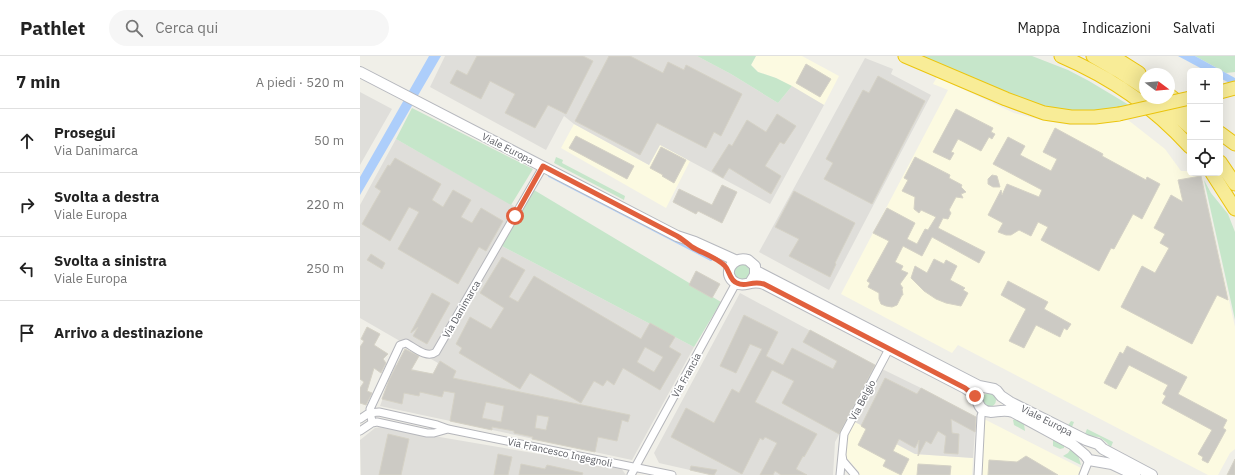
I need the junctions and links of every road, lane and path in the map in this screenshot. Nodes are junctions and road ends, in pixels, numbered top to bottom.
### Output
1 (905, 56) edge
2 (1061, 56) edge
3 (1093, 56) edge
4 (1112, 56) edge
5 (360, 72) edge
6 (1139, 74) edge
7 (1139, 84) edge
8 (1235, 88) edge
9 (1223, 91) edge
10 (1187, 99) edge
11 (1175, 100) edge
12 (1164, 104) edge
13 (1187, 109) edge
14 (1187, 125) edge
15 (1223, 135) edge
16 (1187, 144) edge
17 (1235, 144) edge
18 (543, 166) junction
19 (1223, 166) edge
20 (1214, 176) edge
21 (1235, 184) edge
22 (1235, 209) edge
23 (677, 236) junction
24 (735, 260) junction
25 (756, 271) junction
26 (729, 273) junction
27 (736, 283) junction
28 (750, 283) junction
29 (889, 349) junction
30 (990, 388) junction
31 (1001, 396) junction
32 (978, 400) junction
33 (983, 410) junction
34 (995, 411) junction
35 (369, 413) junction
36 (360, 419) edge
37 (372, 423) junction
38 (448, 429) junction
39 (360, 431) edge
40 (1093, 443) junction
41 (1103, 449) junction
42 (842, 454) junction
43 (1090, 459) junction
44 (636, 467) junction
45 (631, 475) edge
46 (672, 475) edge
47 (840, 475) edge
48 (854, 475) edge
49 (978, 475) edge
50 (1083, 475) edge
51 (1134, 475) edge
52 (1152, 475) edge

1 - 10 highway, bridge
2 - 16 highway
3 - 7 highway
4 - 6 highway
5 - 18 street, Viale Europa
8 - 9 highway
11 - 13 highway
12 - 14 highway
15 - 17 highway
18 - 23 street, Viale Europa
18 - 35 street, Via Danimarca
19 - 21 highway
20 - 22 highway
23 - 24 street, Viale Europa
23 - 26 street, Viale Europa
24 - 25 street, Viale Europa
24 - 26 street
25 - 28 street
25 - 30 street, Viale Europa
26 - 27 street, Viale Europa
27 - 28 street
27 - 44 street, Via Francia
28 - 29 street
29 - 32 street
29 - 42 street, Via Belgio
30 - 31 street, Viale Europa
30 - 32 street
31 - 34 street
31 - 40 street, Viale Europa
32 - 33 street
33 - 34 street, Viale Europa
33 - 49 street
34 - 43 street, Viale Europa
35 - 36 street
35 - 37 street
35 - 38 street, Via Francesco Ingegnoli
37 - 38 street, Via Francesco Ingegnoli
37 - 39 street
38 - 44 street, Via Francesco Ingegnoli
40 - 41 street, Viale Europa
40 - 43 street
41 - 43 street
41 - 52 street, Viale Europa
42 - 47 street, Via Belgio
42 - 48 street
43 - 50 street
43 - 51 street, Viale Europa
44 - 45 street, Via Francia
44 - 46 street, Via Francesco Ingegnoli

